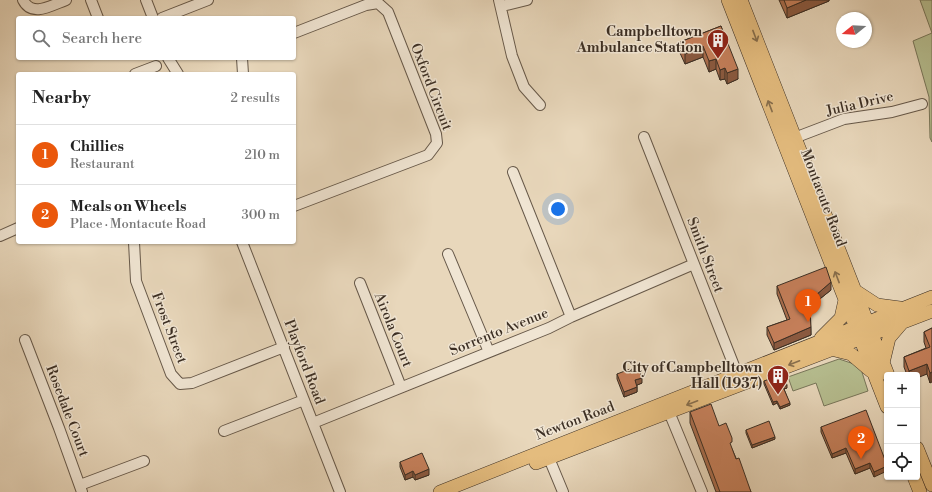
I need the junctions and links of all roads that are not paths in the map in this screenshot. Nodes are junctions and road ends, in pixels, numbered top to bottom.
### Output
1 (24, 0) edge
2 (66, 0) edge
3 (91, 0) edge
4 (146, 0) edge
5 (208, 0) edge
6 (527, 0) edge
7 (728, 0) edge
8 (741, 0) edge
9 (384, 3) edge
10 (500, 3) edge
11 (97, 16) edge
12 (152, 16) edge
13 (167, 16) edge
14 (296, 32) edge
15 (169, 60) edge
16 (242, 60) edge
17 (156, 66) dead end
18 (140, 72) edge
19 (177, 72) edge
20 (243, 72) edge
21 (922, 104) dead end
22 (540, 105) dead end
23 (644, 137) dead end
24 (789, 140) junction
25 (513, 172) dead end
26 (296, 205) edge
27 (16, 229) edge
28 (0, 236) edge
29 (134, 244) edge
30 (243, 244) edge
31 (448, 254) dead end
32 (694, 264) junction
33 (360, 282) dead end
34 (850, 295) junction
35 (932, 298) edge
36 (905, 308) junction
37 (932, 311) edge
38 (570, 317) junction
39 (902, 323) junction
40 (863, 330) junction
41 (25, 340) dead end
42 (817, 342) junction
43 (284, 347) junction
44 (831, 350) junction
45 (489, 352) junction
46 (885, 369) edge
47 (874, 374) junction
48 (739, 379) junction
49 (401, 387) junction
50 (884, 399) edge
51 (304, 400) junction
52 (668, 407) junction
53 (313, 423) junction
54 (224, 431) dead end
55 (547, 454) junction
56 (920, 455) edge
57 (144, 461) dead end
58 (915, 480) edge
59 (932, 485) edge
60 (81, 489) edge
61 (340, 492) edge
62 (440, 492) edge
63 (462, 492) edge
64 (563, 492) edge
65 (702, 492) edge
66 (920, 492) edge

1 - 2 street
3 - 11 street
4 - 12 street
5 - 13 street
6 - 10 street
24 -> 7 main road, Montacute Road
8 -> 24 main road, Montacute Road
9 - 14 street, Oxford Circuit
9 - 26 street, Oxford Circuit
10 - 22 street
15 - 19 street
16 - 20 street
17 - 18 street
21 - 24 street, Julia Drive
23 - 32 street, Smith Street
24 - 34 main road, Montacute Road
25 - 38 street
27 - 28 street
29 - 43 street, Frost Street
30 - 43 street, Playford Road
31 - 45 street
32 - 38 street, Sorrento Avenue
32 - 48 street, Smith Street
33 - 49 street, Airola Court
34 - 36 main road
34 - 40 main road, Montacute Road
34 - 42 main road
35 - 36 main road
36 - 40 main road
37 - 39 main road
38 - 45 street, Sorrento Avenue
39 - 40 main road
39 - 46 main road
40 - 42 main road, Newton Road
40 - 44 main road, Newton Road
40 - 46 main road, Montacute Road
40 - 47 main road, Montacute Road
41 - 60 street, Rosedale Court
42 - 48 main road, Newton Road
43 - 51 street, Playford Road
44 - 47 main road
44 -> 48 main road, Newton Road
45 - 49 street, Sorrento Avenue
47 - 50 main road, Montacute Road
48 - 52 main road, Newton Road
49 - 53 street, Sorrento Avenue
51 - 53 street, Playford Road
51 - 54 street
52 - 55 main road, Newton Road
52 - 65 street
53 - 61 street, Playford Road
55 - 62 main road, Newton Road
55 - 63 main road, Newton Road
55 - 64 street
56 - 59 main road
57 - 60 street
58 - 66 main road

